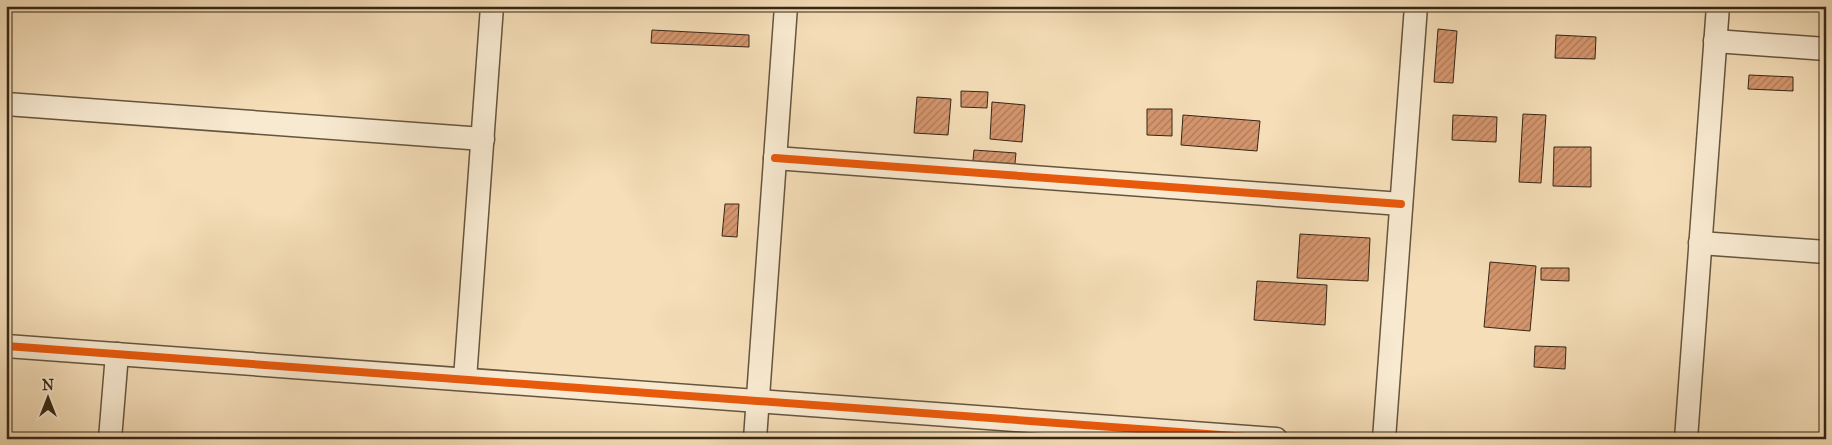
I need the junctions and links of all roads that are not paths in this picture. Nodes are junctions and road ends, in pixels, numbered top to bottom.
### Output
1 (492, 6) edge
2 (786, 6) edge
3 (1416, 6) edge
4 (1718, 6) edge
5 (1715, 41) junction
6 (1826, 49) edge
7 (6, 104) edge
8 (483, 138) junction
9 (775, 158) junction
10 (1401, 204) junction
11 (1700, 243) junction
12 (1826, 252) edge
13 (6, 346) edge
14 (117, 354) junction
15 (465, 379) junction
16 (758, 401) junction
17 (1026, 430) edge
18 (110, 439) edge
19 (755, 439) edge
20 (1276, 439) edge
21 (1384, 439) edge
22 (1686, 439) edge

1 - 8 street
2 - 9 street
3 - 10 street
4 - 5 street
5 - 6 street
5 - 11 street
7 - 8 street
8 - 15 street
9 - 10 street
9 - 16 street
10 - 21 street
11 - 12 street
11 - 22 street
13 - 14 street
14 - 15 street
14 - 18 street
15 - 16 street
16 - 17 street
16 - 19 street
17 - 20 street

